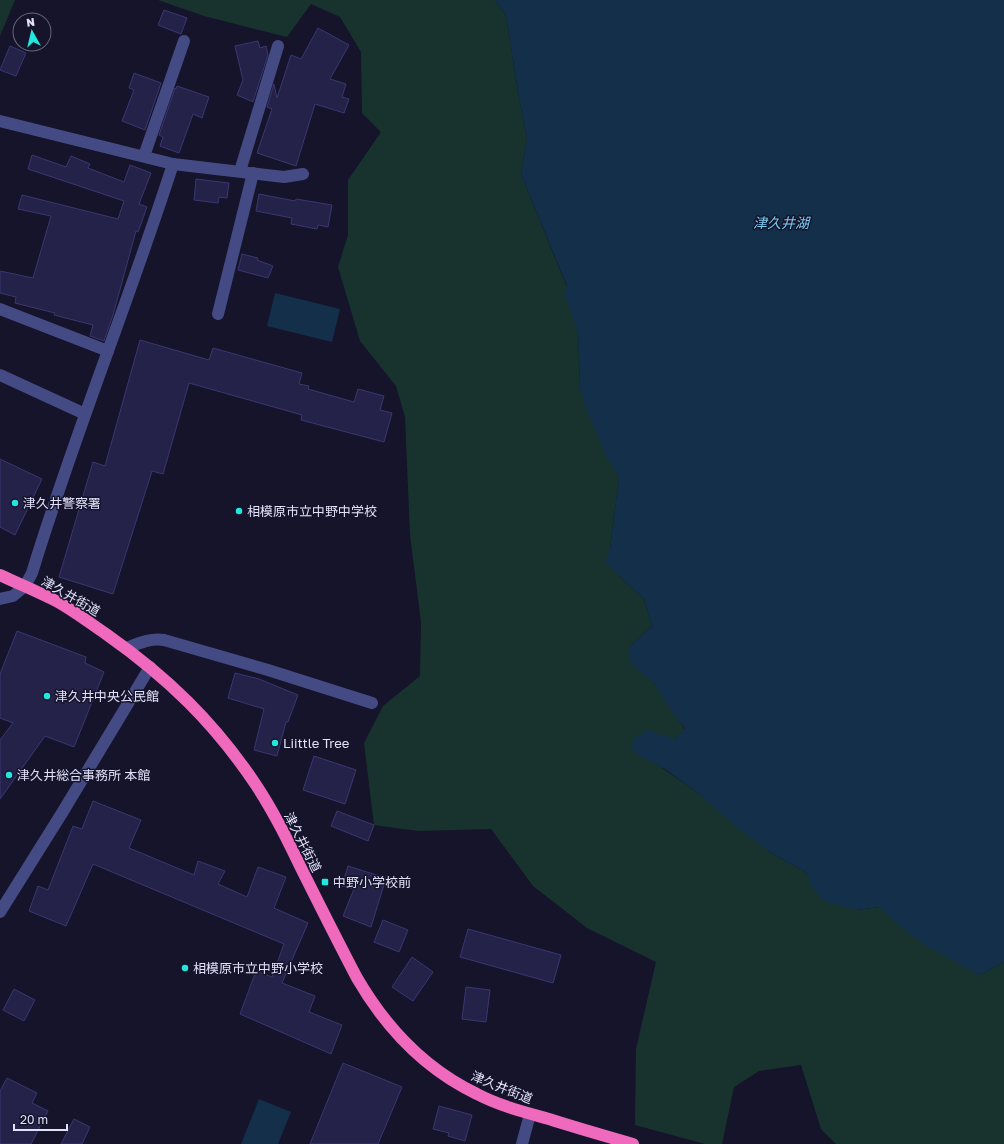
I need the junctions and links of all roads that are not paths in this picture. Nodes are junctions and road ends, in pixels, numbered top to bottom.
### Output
1 (184, 41) dead end
2 (278, 46) dead end
3 (0, 121) edge
4 (144, 156) junction
5 (173, 164) junction
6 (240, 171) junction
7 (253, 173) junction
8 (303, 174) dead end
9 (0, 309) edge
10 (218, 314) dead end
11 (108, 351) junction
12 (0, 375) edge
13 (85, 414) junction
14 (0, 575) edge
15 (25, 586) junction
16 (0, 599) edge
17 (126, 648) junction
18 (150, 667) junction
19 (372, 703) dead end
20 (0, 912) edge
21 (530, 1114) junction
22 (522, 1144) edge
23 (633, 1144) edge

1 - 4 street
2 - 6 street
3 - 4 street
4 - 5 street
5 - 6 street
5 - 11 street
6 - 7 street
7 - 8 street
7 - 10 street
9 - 11 street
11 - 13 street
12 - 13 street
13 - 15 street
14 - 15 highway, 津久井街道
15 - 16 street
15 - 17 highway, 津久井街道
17 - 18 highway, 津久井街道
17 - 19 street
18 - 20 street
18 - 21 highway, 津久井街道
21 - 22 street
21 - 23 highway, 津久井街道

